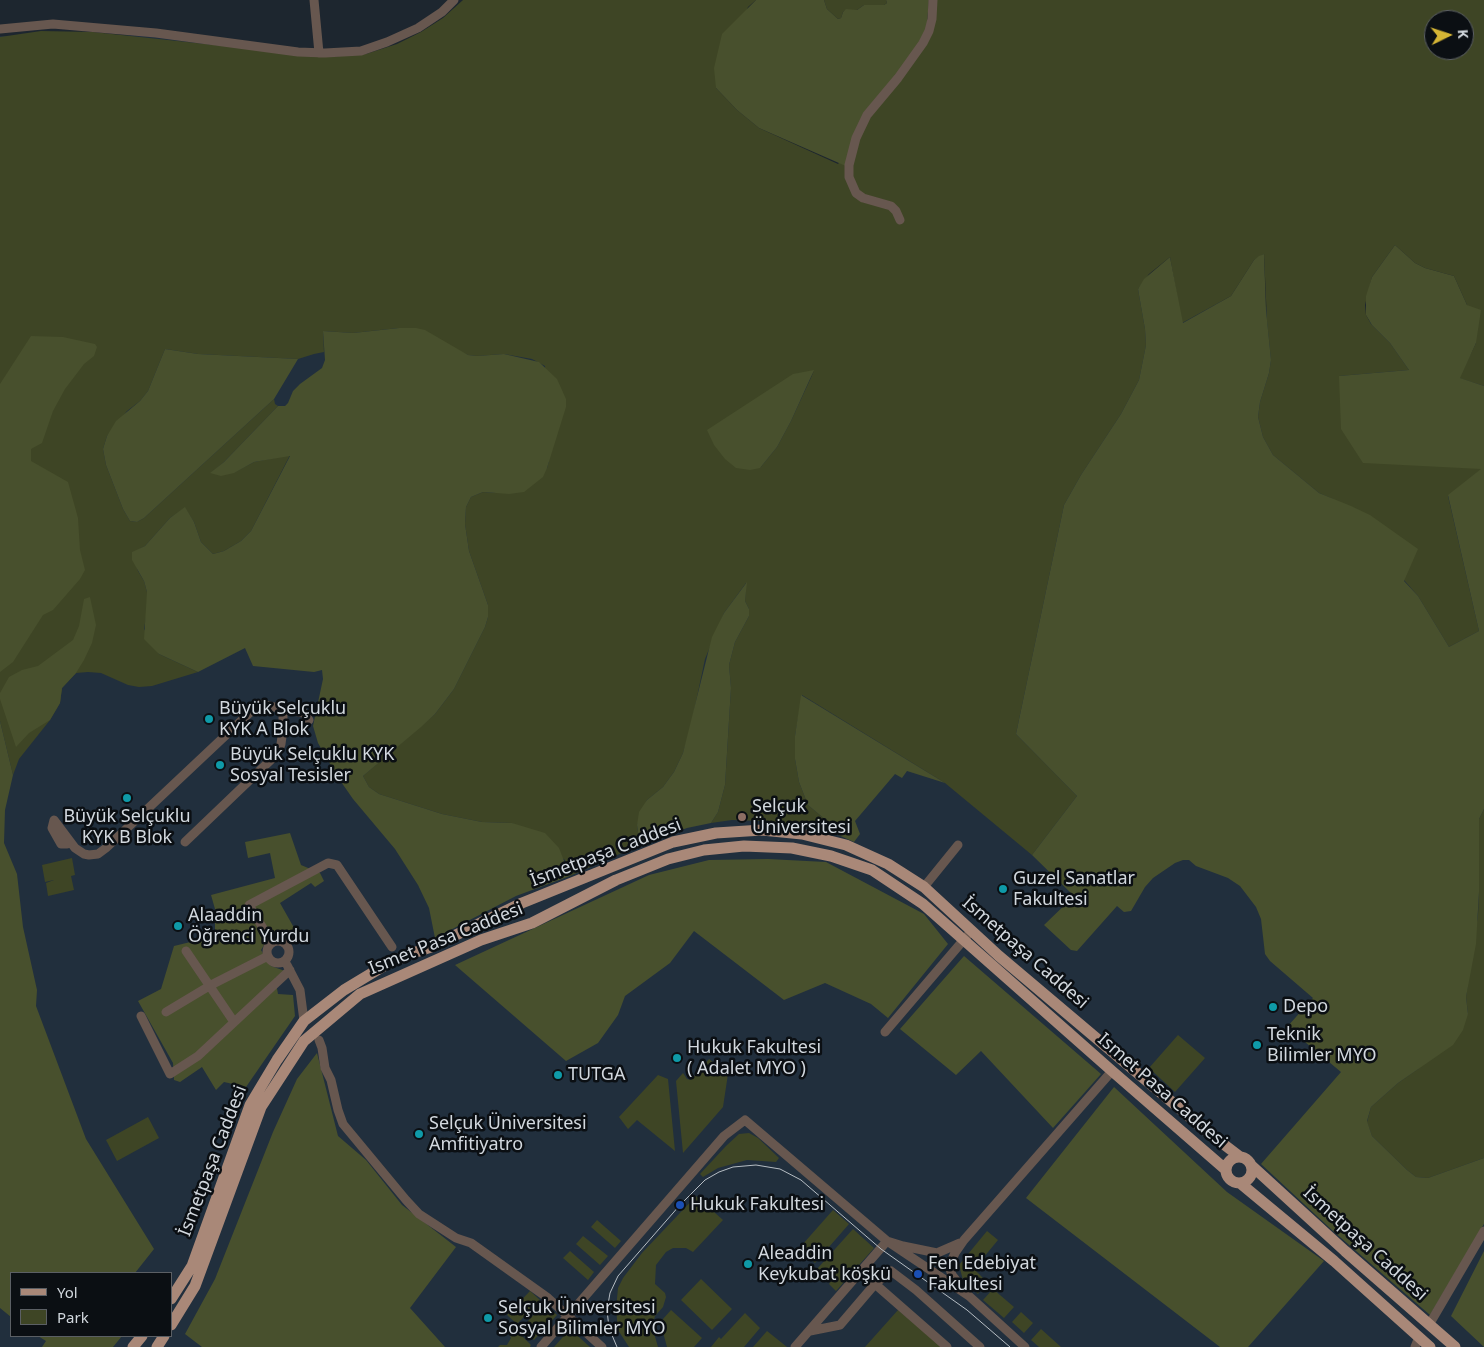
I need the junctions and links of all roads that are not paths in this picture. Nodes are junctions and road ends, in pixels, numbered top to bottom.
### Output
1 (314, 0) edge
2 (454, 0) edge
3 (933, 0) edge
4 (0, 29) edge
5 (319, 53) junction
6 (900, 220) dead end
7 (283, 709) junction
8 (309, 720) dead end
9 (68, 840) dead end
10 (185, 842) dead end
11 (958, 845) dead end
12 (924, 887) junction
13 (530, 900) junction
14 (519, 905) junction
15 (538, 920) junction
16 (526, 925) junction
17 (971, 929) junction
18 (965, 941) junction
19 (272, 943) junction
20 (392, 947) dead end
21 (431, 947) junction
22 (186, 951) dead end
23 (268, 956) junction
24 (284, 960) junction
25 (432, 962) junction
26 (290, 970) junction
27 (211, 985) junction
28 (166, 1012) dead end
29 (140, 1016) dead end
30 (304, 1021) junction
31 (234, 1022) junction
32 (885, 1032) dead end
33 (319, 1040) dead end
34 (1112, 1071) junction
35 (1239, 1156) junction
36 (1252, 1166) junction
37 (1225, 1169) junction
38 (1240, 1183) junction
39 (1484, 1231) edge
40 (964, 1240) junction
41 (887, 1241) junction
42 (937, 1253) junction
43 (949, 1266) junction
44 (933, 1272) junction
45 (875, 1284) junction
46 (969, 1296) junction
47 (172, 1297) edge
48 (569, 1317) junction
49 (172, 1323) edge
50 (1429, 1325) junction
51 (810, 1330) junction
52 (141, 1337) edge
53 (1417, 1342) edge
54 (133, 1347) edge
55 (541, 1347) edge
56 (602, 1347) edge
57 (795, 1347) edge
58 (947, 1347) edge
59 (980, 1347) edge
60 (1026, 1347) edge
61 (1430, 1347) edge
62 (1455, 1347) edge

1 - 5 street
2 - 5 street
3 - 6 street
4 - 5 street
7 - 8 street
7 - 9 street
7 - 10 street
11 - 12 street
12 - 13 main road, İsmetpaşa Caddesi
12 - 17 main road, İsmetpaşa Caddesi
13 - 14 main road, İsmetpaşa Caddesi
13 - 15 main road
14 - 16 main road
14 - 21 main road, İsmetpaşa Caddesi
15 - 16 main road, Ismet Pasa Caddesi
15 - 18 main road, Ismet Pasa Caddesi
16 - 25 main road, Ismet Pasa Caddesi
17 - 18 street
17 - 35 main road, İsmetpaşa Caddesi
18 - 32 street
18 - 34 main road, Ismet Pasa Caddesi
19 - 20 street
19 - 23 street
19 - 24 street
21 - 25 street
21 - 30 main road, İsmetpaşa Caddesi
22 - 27 street
23 - 24 street
23 - 27 street
24 - 26 street
25 - 49 main road, Ismet Pasa Caddesi
26 - 30 street
26 - 31 street
27 - 28 street
27 - 31 street
29 - 31 street
30 - 47 main road, İsmetpaşa Caddesi
33 - 48 street
34 - 37 main road, Ismet Pasa Caddesi
34 - 40 street
35 - 36 main road
35 - 37 main road
36 - 38 main road
36 - 50 main road, İsmetpaşa Caddesi
37 - 38 main road
38 - 53 main road
39 - 50 street
40 - 42 street
40 - 43 street
41 - 42 street
41 - 44 street
41 - 48 street
41 - 51 street
42 - 43 street
42 - 44 street
43 - 44 street
43 - 46 street
44 - 46 street
45 - 51 street
45 - 58 street
45 - 59 street
46 - 60 street
48 - 55 street
48 - 56 street
50 - 62 main road, İsmetpaşa Caddesi
51 - 57 street
52 - 54 main road
53 - 61 main road

